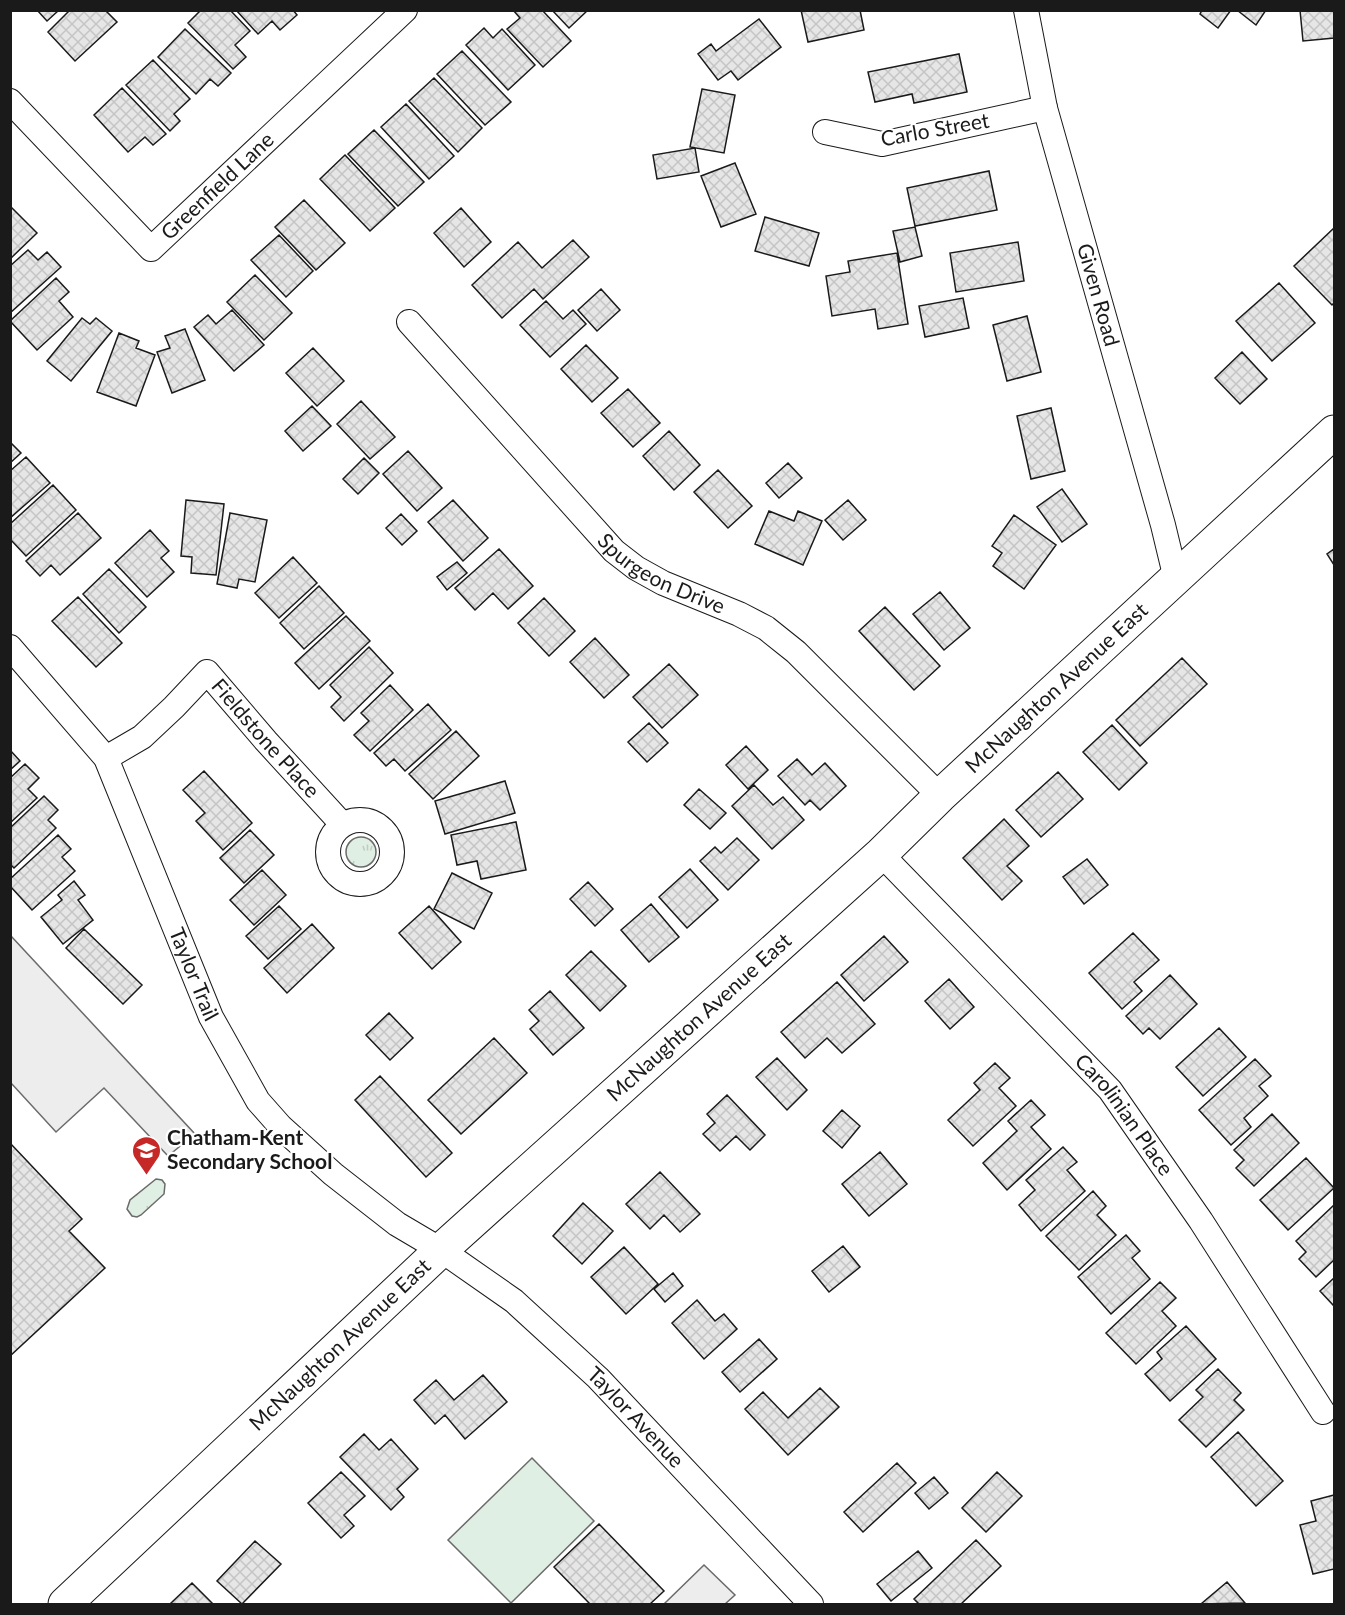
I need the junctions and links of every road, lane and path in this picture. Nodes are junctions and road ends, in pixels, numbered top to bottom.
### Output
1 (405, 10) edge
2 (1026, 10) edge
3 (10, 101) edge
4 (1045, 108) junction
5 (825, 132) dead end
6 (409, 322) dead end
7 (1335, 432) edge
8 (1176, 579) junction
9 (10, 647) edge
10 (106, 758) junction
11 (940, 796) junction
12 (342, 824) dead end
13 (881, 854) junction
14 (441, 1250) junction
15 (1323, 1412) dead end
16 (76, 1601) edge
17 (811, 1605) edge

1 - 3 street, Greenfield Lane
2 - 4 street, Given Road
4 - 5 street, Carlo Street
4 - 8 street, Given Road
6 - 11 street, Spurgeon Drive
7 - 8 main road, McNaughton Avenue East
8 - 11 main road, McNaughton Avenue East
9 - 10 street, Taylor Trail
10 - 12 street, Fieldstone Place
10 - 14 street, Taylor Trail
11 - 13 main road, McNaughton Avenue East
13 - 14 main road, McNaughton Avenue East
13 - 15 street, Carolinian Place
14 - 16 main road, McNaughton Avenue East
14 - 17 street, Taylor Avenue

